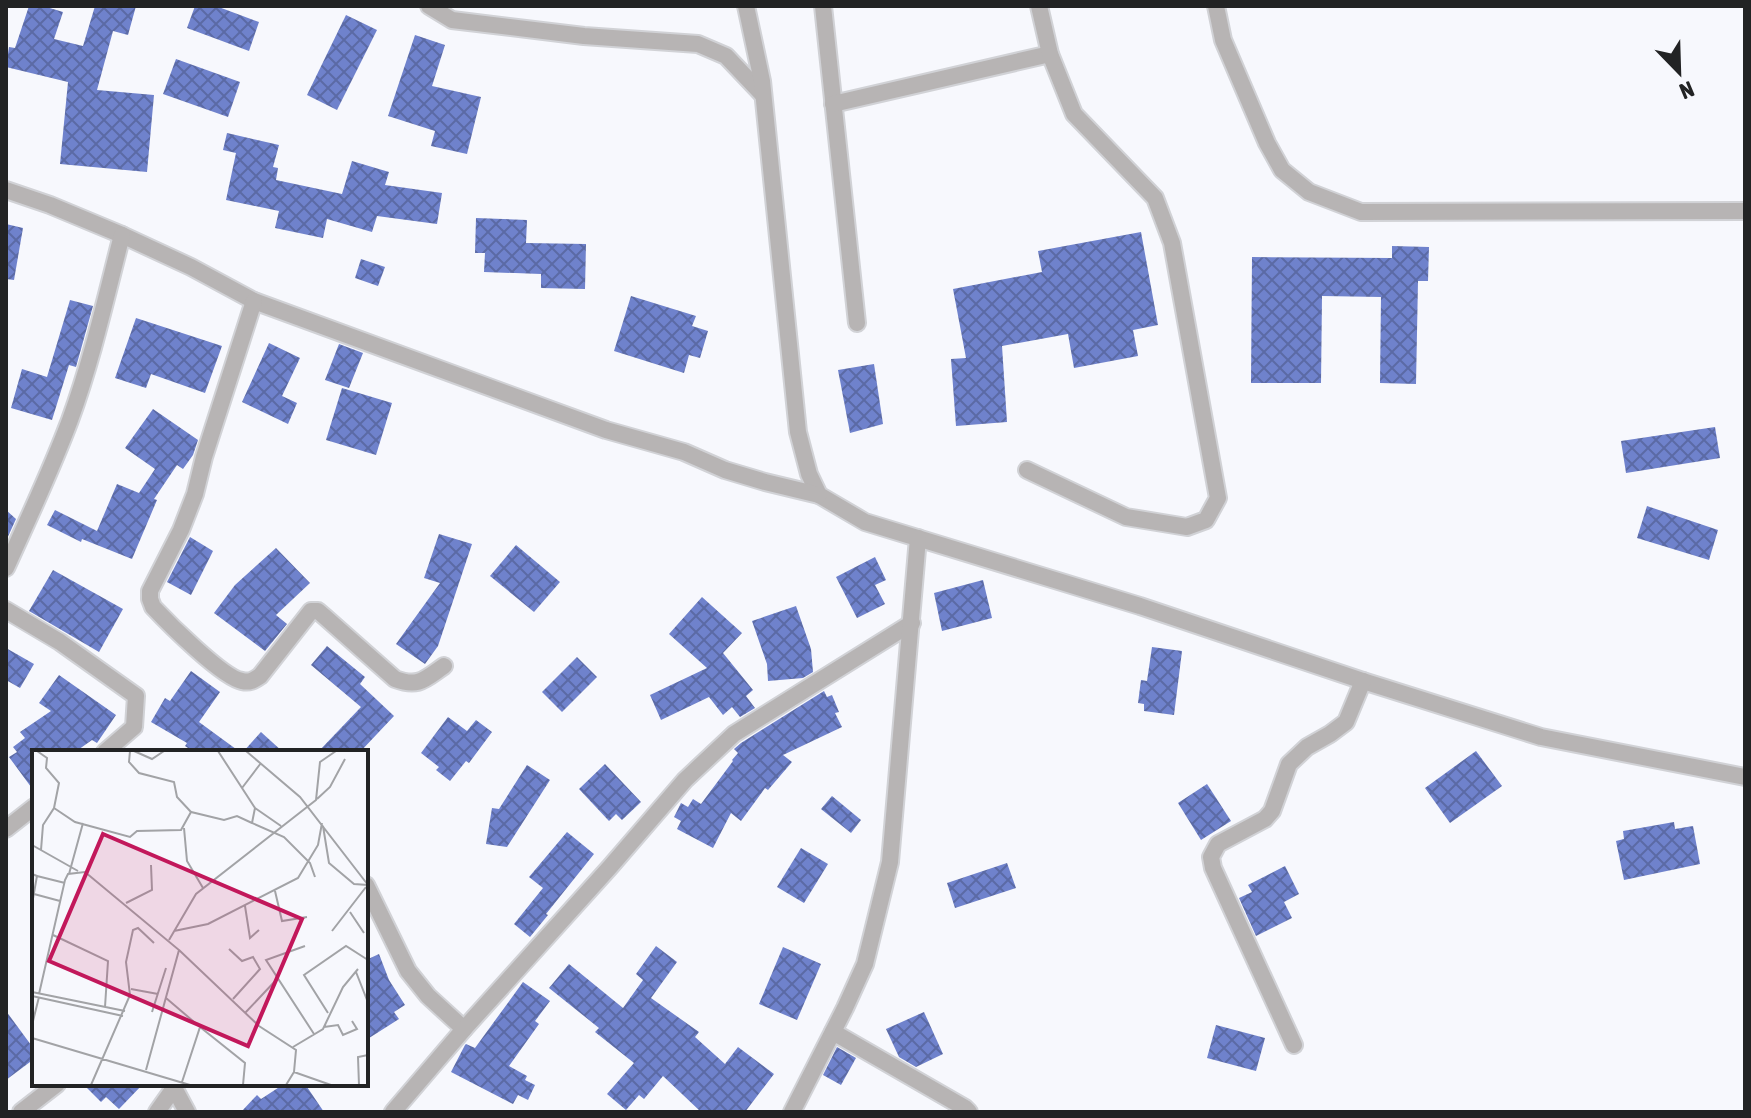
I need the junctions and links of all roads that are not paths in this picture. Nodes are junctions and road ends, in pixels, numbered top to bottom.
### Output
1 (429, 6) edge
2 (746, 6) edge
3 (823, 6) edge
4 (1039, 6) edge
5 (1216, 6) edge
6 (1050, 54) junction
7 (763, 95) junction
8 (833, 104) junction
9 (6, 190) edge
10 (1745, 211) edge
11 (122, 235) junction
12 (254, 301) junction
13 (857, 323) dead end
14 (1027, 470) dead end
15 (819, 495) junction
16 (918, 538) junction
17 (6, 568) edge
18 (6, 610) edge
19 (912, 623) junction
20 (444, 666) dead end
21 (1363, 681) junction
22 (107, 750) edge
23 (1745, 777) edge
24 (32, 809) edge
25 (6, 829) edge
26 (368, 889) edge
27 (464, 1029) junction
28 (833, 1032) junction
29 (1294, 1045) dead end
30 (54, 1086) edge
31 (173, 1086) edge
32 (21, 1112) edge
33 (157, 1112) edge
34 (187, 1112) edge
35 (393, 1112) edge
36 (792, 1112) edge
37 (969, 1112) edge

1 - 7 street
2 - 7 street
3 - 8 street
4 - 6 street
5 - 10 street
6 - 8 street
6 - 14 street
7 - 15 street
8 - 13 street
9 - 11 street
11 - 12 street
11 - 17 street
12 - 15 street
12 - 20 street
15 - 16 street
16 - 19 street
16 - 21 street
18 - 22 street
19 - 27 street
19 - 28 street
21 - 23 street
21 - 29 street
24 - 25 street
26 - 27 street
27 - 35 street
28 - 36 street
28 - 37 street
30 - 32 street
31 - 33 street
31 - 34 street

